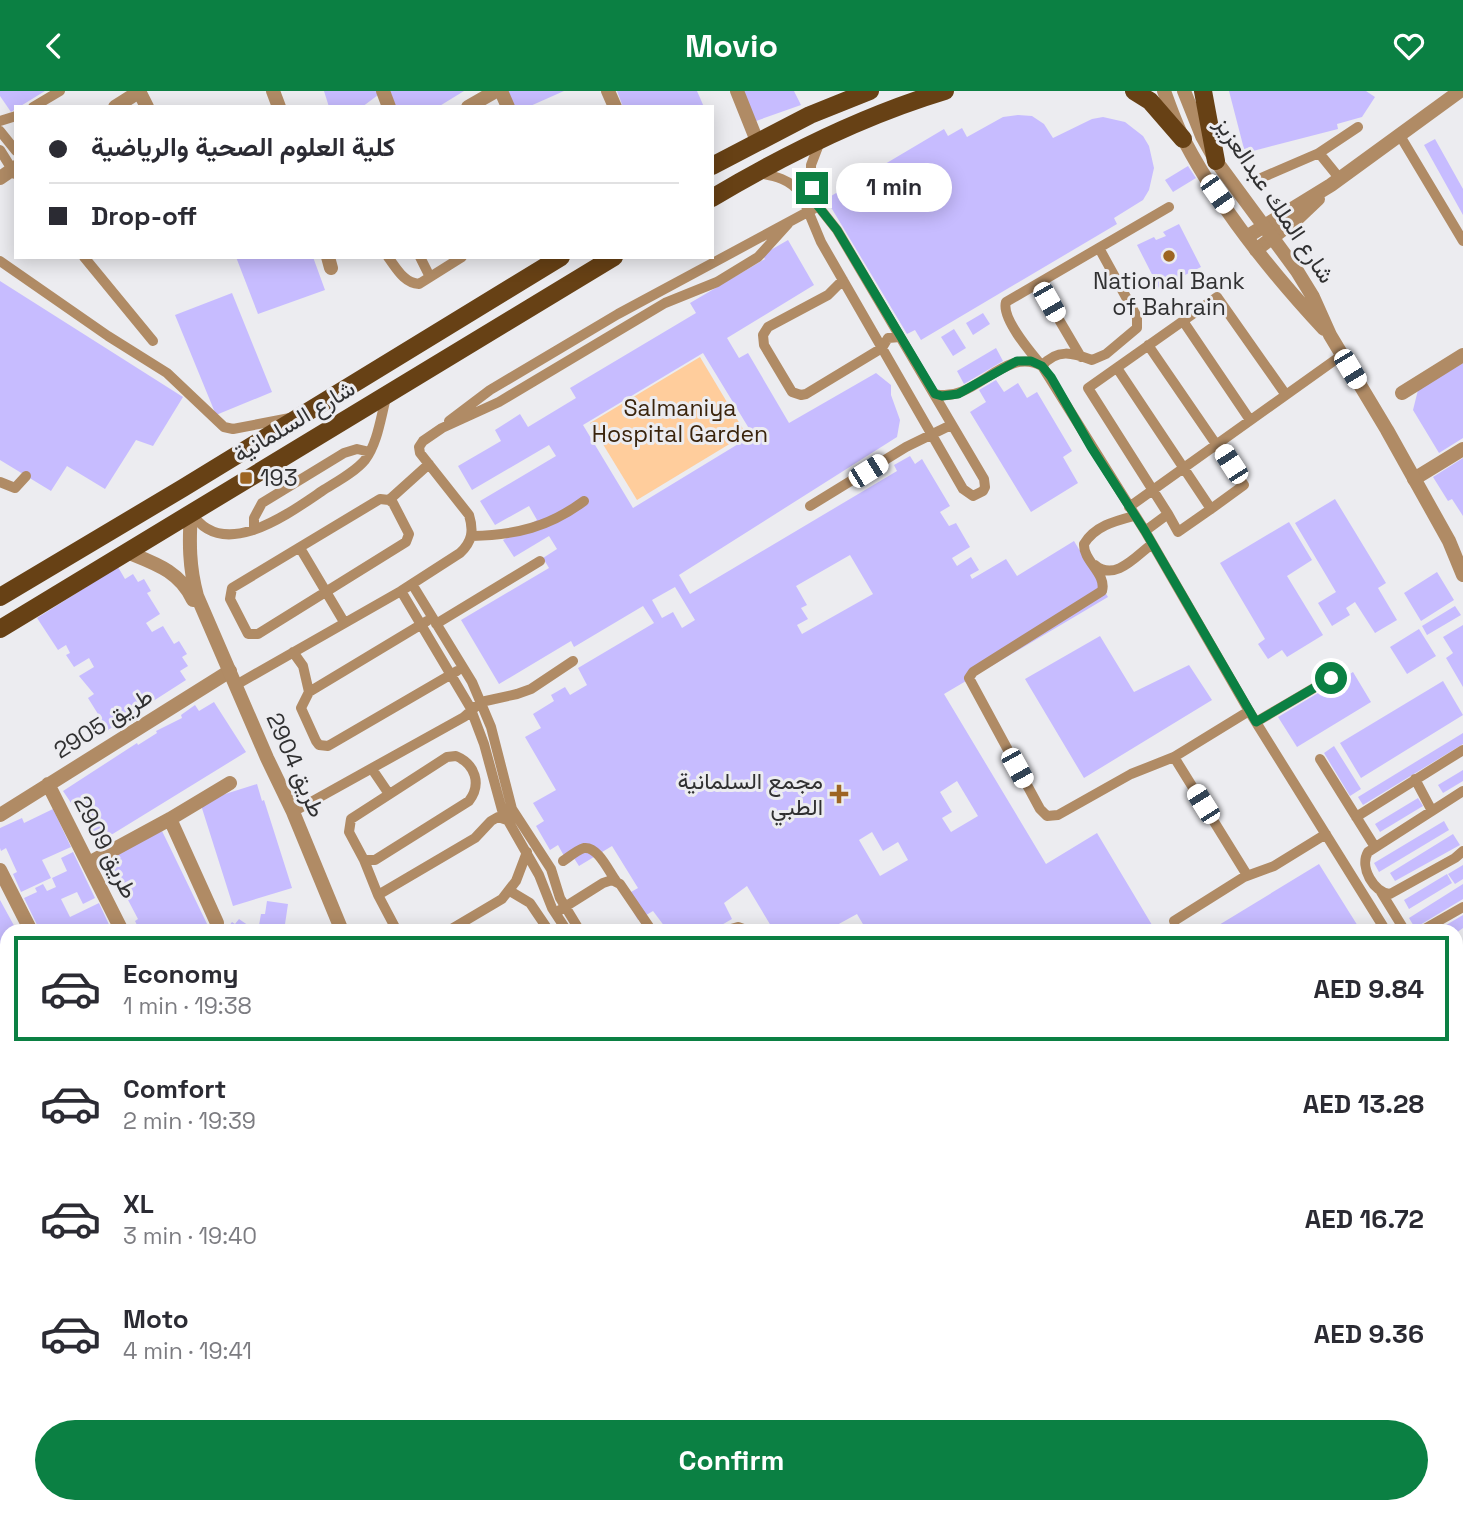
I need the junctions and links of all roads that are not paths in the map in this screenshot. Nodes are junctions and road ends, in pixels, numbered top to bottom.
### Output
1 (60, 91) edge
2 (139, 91) edge
3 (499, 91) edge
4 (737, 91) edge
5 (870, 91) edge
6 (945, 91) edge
7 (1134, 91) edge
8 (1164, 91) edge
9 (1184, 91) edge
10 (1203, 91) edge
11 (1460, 91) edge
12 (36, 105) edge
13 (118, 105) edge
14 (472, 105) edge
15 (1358, 128) dead end
16 (0, 131) edge
17 (1399, 134) junction
18 (821, 138) junction
19 (1184, 139) junction
20 (757, 141) junction
21 (14, 148) edge
22 (0, 150) edge
23 (1319, 153) junction
24 (1216, 160) junction
25 (714, 165) edge
26 (11, 172) edge
27 (755, 173) junction
28 (1261, 178) dead end
29 (1335, 182) junction
30 (714, 197) edge
31 (1169, 207) dead end
32 (814, 209) junction
33 (788, 224) junction
34 (1263, 226) junction
35 (1248, 236) junction
36 (1272, 238) junction
37 (1463, 241) edge
38 (1099, 248) junction
39 (1256, 250) junction
40 (86, 259) edge
41 (390, 259) edge
42 (421, 259) edge
43 (455, 259) edge
44 (540, 259) edge
45 (558, 259) edge
46 (611, 259) edge
47 (0, 261) edge
48 (430, 277) junction
49 (526, 278) junction
50 (843, 280) junction
51 (1038, 284) junction
52 (1183, 321) junction
53 (1330, 335) junction
54 (108, 336) junction
55 (900, 337) junction
56 (153, 341) dead end
57 (1149, 345) junction
58 (101, 346) dead end
59 (882, 348) junction
60 (906, 348) junction
61 (1342, 355) junction
62 (1463, 355) edge
63 (1081, 357) junction
64 (889, 359) junction
65 (1042, 366) junction
66 (1117, 368) junction
67 (1402, 393) dead end
68 (387, 394) junction
69 (935, 394) junction
70 (1286, 395) junction
71 (298, 416) junction
72 (1251, 420) junction
73 (951, 425) junction
74 (442, 428) junction
75 (933, 433) junction
76 (1217, 444) junction
77 (1463, 449) edge
78 (370, 452) junction
79 (429, 464) junction
80 (1184, 467) junction
81 (26, 476) dead end
82 (1414, 478) junction
83 (0, 482) edge
84 (1153, 489) junction
85 (389, 500) junction
86 (584, 501) dead end
87 (810, 506) dead end
88 (1211, 509) junction
89 (191, 512) junction
90 (1132, 512) junction
91 (1168, 514) junction
92 (254, 530) junction
93 (1145, 531) junction
94 (472, 536) junction
95 (1448, 541) junction
96 (1152, 544) junction
97 (300, 548) junction
98 (127, 552) junction
99 (1086, 555) junction
100 (1463, 556) edge
101 (540, 561) dead end
102 (1463, 576) edge
103 (412, 584) junction
104 (401, 591) junction
105 (326, 592) junction
106 (0, 597) edge
107 (205, 619) junction
108 (434, 621) junction
109 (344, 622) junction
110 (421, 624) junction
111 (0, 629) edge
112 (293, 652) junction
113 (573, 661) dead end
114 (463, 667) junction
115 (451, 674) junction
116 (233, 678) junction
117 (1331, 678) dead end
118 (309, 692) junction
119 (481, 702) junction
120 (1249, 711) junction
121 (472, 712) junction
122 (1256, 722) junction
123 (1463, 750) edge
124 (1174, 757) junction
125 (1320, 759) dead end
126 (372, 769) junction
127 (1415, 779) junction
128 (230, 783) dead end
129 (48, 784) junction
130 (1463, 792) edge
131 (389, 794) junction
132 (1432, 811) junction
133 (293, 812) junction
134 (0, 815) edge
135 (1356, 817) junction
136 (170, 819) junction
137 (512, 820) junction
138 (1326, 834) junction
139 (1375, 847) junction
140 (1463, 851) edge
141 (527, 852) junction
142 (364, 860) junction
143 (563, 861) dead end
144 (89, 863) junction
145 (0, 870) edge
146 (1247, 875) junction
147 (616, 881) junction
148 (510, 891) junction
149 (1381, 892) junction
150 (378, 895) junction
151 (1463, 907) edge
152 (561, 909) junction
153 (1174, 921) dead end
154 (27, 924) edge
155 (119, 924) edge
156 (218, 924) edge
157 (339, 924) edge
158 (393, 924) edge
159 (460, 924) edge
160 (545, 924) edge
161 (566, 924) edge
162 (574, 924) edge
163 (647, 924) edge
164 (1382, 924) edge
165 (1401, 924) edge
166 (1433, 924) edge

1 - 12 lane
2 - 13 street
3 - 14 street
4 - 20 street
5 - 20 main road
6 - 18 main road
7 - 19 main road
8 - 19 street, شارع الملك عبدالعزيز
9 - 24 street, شارع الملك عبدالعزيز
10 - 24 main road
11 - 17 street
15 - 23 lane
16 - 21 lane
17 - 29 street
17 - 37 lane
18 - 27 main road
18 - 32 lane
19 - 35 street, شارع الملك عبدالعزيز
20 - 25 main road
22 - 26 lane
23 - 28 lane
23 - 29 lane
24 - 34 street, شارع الملك عبدالعزيز
27 - 30 main road
27 - 32 lane
29 - 34 street
29 - 36 street
31 - 38 lane
32 - 33 lane
32 - 50 lane
32 - 55 lane
33 - 74 lane
33 - 74 lane
34 - 35 street
34 - 36 street, شارع الملك عبدالعزيز
35 - 39 street, شارع الملك عبدالعزيز
36 - 39 street
36 - 53 street, شارع الملك عبدالعزيز
38 - 51 lane
38 - 63 lane
39 - 53 street, شارع الملك عبدالعزيز
40 - 56 lane
41 - 48 lane
42 - 48 lane
43 - 48 lane
44 - 49 street
45 - 49 main road, شارع السلمانية
46 - 68 main road, شارع السلمانية
47 - 54 lane
49 - 71 main road, شارع السلمانية
50 - 59 lane
50 - 59 lane
51 - 63 lane
51 - 65 lane
52 - 57 lane
52 - 70 lane
52 - 72 lane
53 - 61 street, شارع الملك عبدالعزيز
54 - 58 lane
54 - 71 lane
55 - 59 lane
55 - 60 lane
57 - 66 lane
57 - 76 lane
59 - 64 lane
60 - 64 lane
60 - 69 lane
61 - 70 lane
61 - 82 street, شارع الملك عبدالعزيز
62 - 67 street
63 - 65 lane
64 - 75 lane
65 - 69 lane
65 - 90 lane
66 - 80 lane
66 - 84 lane
68 - 78 lane
68 - 89 main road, شارع السلمانية
69 - 73 lane
70 - 72 lane
71 - 106 main road, شارع السلمانية
72 - 76 lane
73 - 75 lane
73 - 75 lane
74 - 79 lane
75 - 87 lane
76 - 80 lane
76 - 88 lane
77 - 82 street
78 - 92 lane
78 - 92 lane
79 - 85 lane
79 - 94 lane
80 - 84 lane
80 - 88 lane
81 - 83 lane
82 - 95 street, شارع الملك عبدالعزيز
84 - 90 lane
84 - 91 lane
85 - 97 lane
85 - 105 lane
86 - 94 lane
88 - 91 lane
89 - 92 lane
89 - 98 main road, شارع السلمانية
89 - 107 street, طريق 2904
90 - 93 lane
90 - 99 lane
91 - 93 lane
93 - 96 lane
94 - 103 lane
95 - 100 street, شارع الملك عبدالعزيز
95 - 102 street, شارع الملك عبدالعزيز
96 - 99 lane
96 - 120 lane
97 - 105 lane
97 - 105 lane
98 - 107 street, طريق 2904
98 - 111 main road, شارع السلمانية
99 - 124 lane
101 - 108 lane
103 - 104 lane
103 - 108 lane
104 - 109 lane
104 - 110 lane
105 - 109 lane
107 - 116 street, طريق 2904
108 - 110 lane
108 - 114 lane
109 - 112 lane
110 - 115 lane
110 - 118 lane
112 - 116 lane
112 - 118 lane
113 - 119 lane
114 - 115 lane
114 - 119 lane
115 - 118 lane
115 - 121 lane
116 - 129 street, طريق 2905
116 - 133 street, طريق 2904
117 - 122 lane
119 - 121 lane
119 - 137 lane
120 - 122 lane
120 - 124 lane
121 - 126 lane
121 - 137 lane
122 - 138 lane
123 - 127 lane
124 - 146 lane
125 - 135 lane
126 - 131 lane
126 - 133 lane
127 - 132 lane
127 - 135 lane
128 - 136 street
129 - 134 street, طريق 2905
129 - 144 street, طريق 2909
130 - 132 lane
131 - 142 lane
131 - 142 lane
132 - 139 lane
133 - 157 street, طريق 2904
135 - 139 lane
136 - 144 street
136 - 156 street
137 - 141 lane
137 - 150 lane
137 - 152 lane
138 - 146 lane
138 - 164 lane
139 - 149 lane
140 - 149 lane
141 - 148 lane
141 - 152 lane
142 - 150 lane
143 - 147 lane
144 - 155 street, طريق 2909
145 - 154 street
146 - 153 lane
147 - 152 lane
147 - 163 lane
148 - 159 lane
148 - 160 lane
149 - 165 lane
150 - 158 lane
151 - 166 lane
152 - 161 lane
152 - 162 lane

